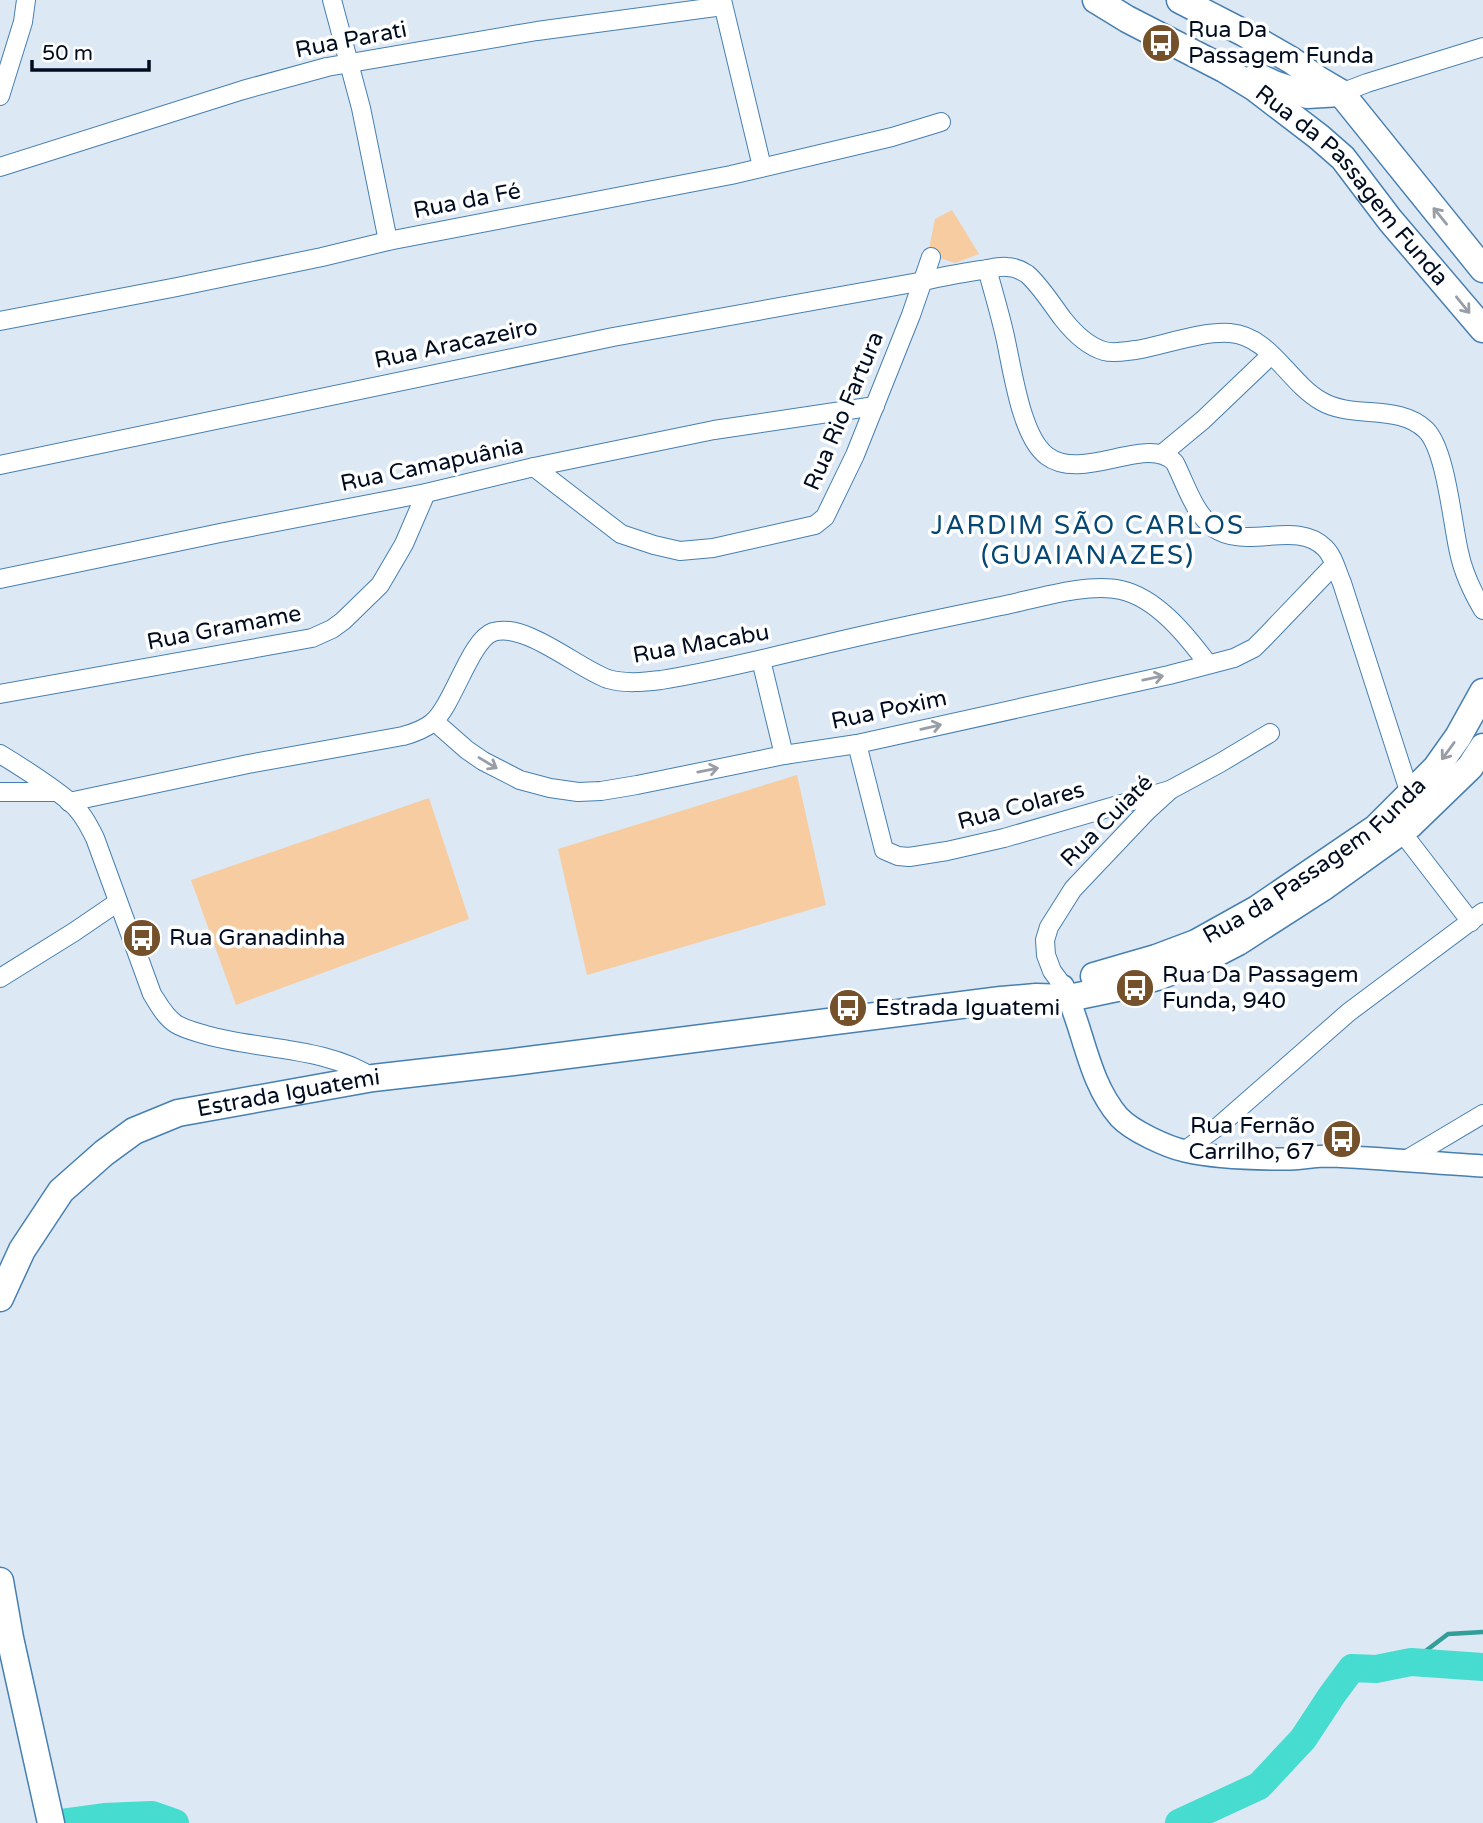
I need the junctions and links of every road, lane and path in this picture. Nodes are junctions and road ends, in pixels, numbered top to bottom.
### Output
1 (26, 0) edge
2 (332, 0) edge
3 (1096, 0) edge
4 (1180, 0) edge
5 (722, 3) edge
6 (1483, 47) edge
7 (1199, 57) junction
8 (350, 62) junction
9 (1341, 93) junction
10 (0, 96) edge
11 (941, 122) dead end
12 (0, 167) edge
13 (762, 167) junction
14 (388, 241) junction
15 (931, 257) dead end
16 (987, 269) junction
17 (1483, 269) edge
18 (924, 281) junction
19 (0, 321) edge
20 (1483, 329) edge
21 (1271, 355) junction
22 (875, 406) junction
23 (1162, 454) junction
24 (0, 465) edge
25 (534, 467) junction
26 (426, 493) junction
27 (1334, 565) junction
28 (0, 579) edge
29 (1483, 610) edge
30 (761, 660) junction
31 (1208, 664) junction
32 (1483, 692) edge
33 (0, 694) edge
34 (434, 721) junction
35 (1270, 733) dead end
36 (858, 744) junction
37 (1483, 747) edge
38 (0, 754) edge
39 (785, 755) junction
40 (1170, 790) junction
41 (0, 792) edge
42 (1410, 794) junction
43 (62, 797) junction
44 (1401, 831) junction
45 (118, 902) junction
46 (1477, 917) edge
47 (0, 978) edge
48 (1066, 992) junction
49 (373, 1078) junction
50 (1483, 1114) edge
51 (1184, 1151) junction
52 (1404, 1161) junction
53 (1483, 1166) edge
54 (0, 1298) edge
55 (0, 1581) edge
56 (49, 1815) edge

1 - 10 street
2 - 8 street
3 - 7 main road, Rua da Passagem Funda
4 - 9 main road, Rua da Passagem Funda
5 - 8 street, Rua Parati
5 - 13 street
6 - 9 street
7 - 9 main road
7 -> 20 main road, Rua da Passagem Funda
8 - 12 street, Rua Parati
8 - 14 street
17 -> 9 main road, Rua da Passagem Funda
11 - 13 street, Rua da Fé
13 - 14 street, Rua da Fé
14 - 19 street, Rua da Fé
15 - 18 street, Rua Rio Fartura
16 - 18 street, Rua Aracazeiro
16 - 21 street, Rua Aracazeiro
16 - 23 street
18 - 22 street, Rua Rio Fartura
18 - 24 street, Rua Aracazeiro
21 - 23 street
21 - 29 street, Rua Aracazeiro
22 - 25 street, Rua Camapuânia
22 - 25 street, Rua Rio Fartura
23 - 27 street
25 - 26 street, Rua Camapuânia
26 - 28 street, Rua Camapuânia
26 - 33 street, Rua Gramame
27 - 31 street, Rua Poxim
27 - 42 street
30 - 31 street, Rua Macabu
30 - 34 street, Rua Macabu
30 - 39 street
36 -> 31 street, Rua Poxim
32 -> 42 main road, Rua da Passagem Funda
34 -> 39 street, Rua Poxim
34 - 43 street
35 - 40 street, Rua Cuiaté
36 - 39 street, Rua Poxim
36 - 40 street, Rua Colares
37 - 44 main road, Rua da Passagem Funda
38 - 43 street
40 - 48 street, Rua Cuiaté
41 - 43 street
42 - 48 main road, Rua da Passagem Funda
43 - 45 street
44 - 46 street
44 - 48 main road, Rua da Passagem Funda
45 - 47 street
45 - 49 street
46 - 51 street
48 - 49 main road, Estrada Iguatemi
48 - 51 street
49 - 54 main road, Estrada Iguatemi
50 - 52 street
51 - 52 street
52 - 53 street
55 - 56 main road

